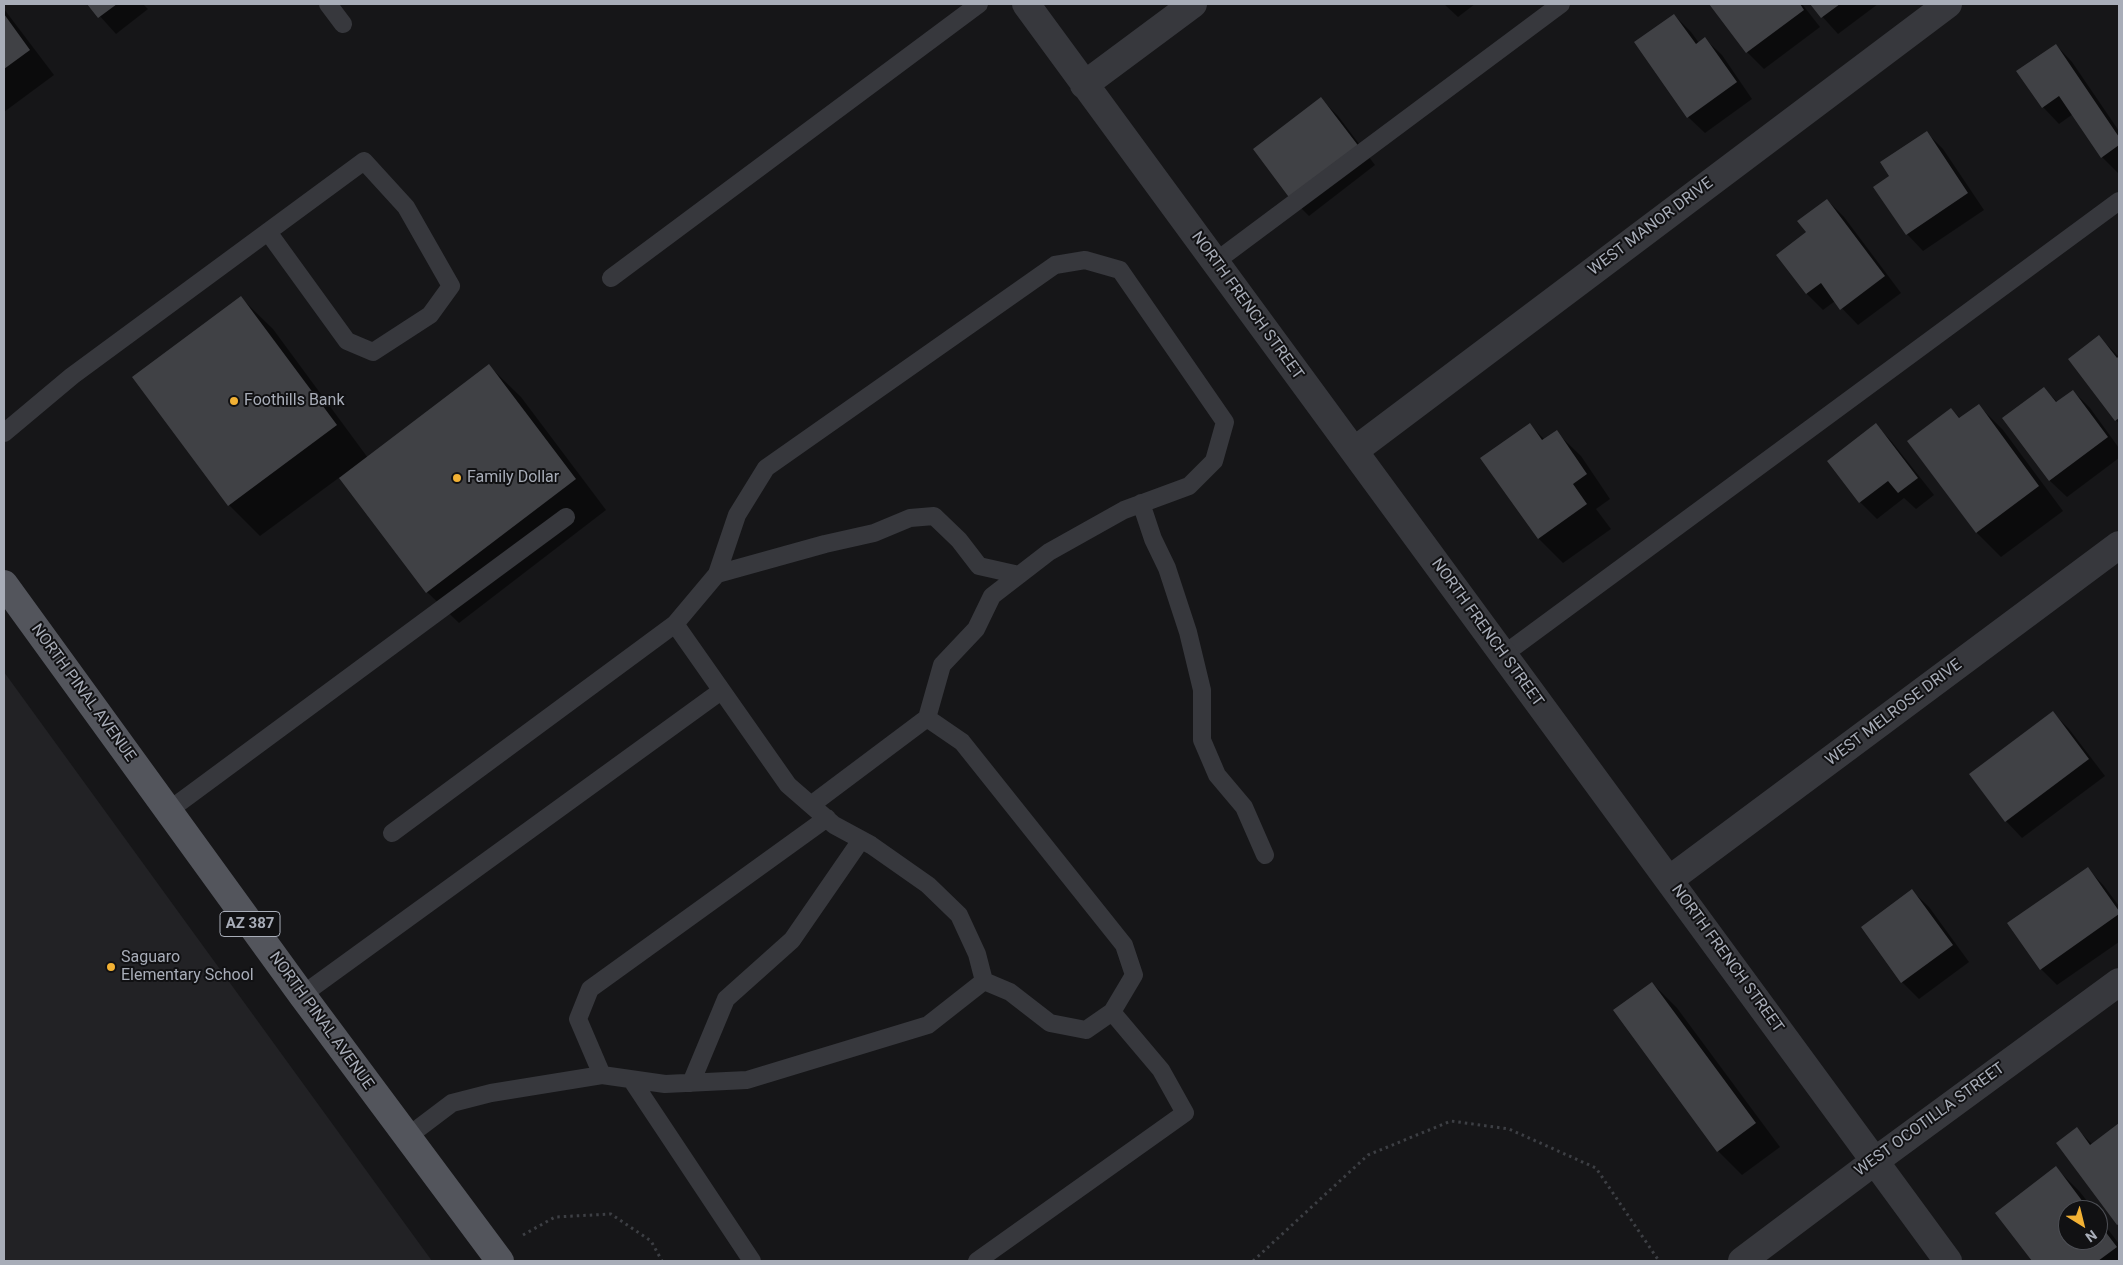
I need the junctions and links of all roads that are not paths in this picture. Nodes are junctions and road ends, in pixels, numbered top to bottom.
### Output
1 (328, 4) edge
2 (979, 4) edge
3 (1026, 4) edge
4 (1193, 4) edge
5 (1561, 4) edge
6 (1948, 4) edge
7 (342, 24) dead end
8 (1084, 85) junction
9 (2119, 201) edge
10 (268, 232) junction
11 (1215, 262) junction
12 (611, 278) dead end
13 (4, 433) edge
14 (1354, 451) junction
15 (1142, 503) junction
16 (566, 517) dead end
17 (2119, 545) edge
18 (717, 574) junction
19 (1019, 575) junction
20 (4, 584) edge
21 (674, 624) junction
22 (1504, 655) junction
23 (721, 690) junction
24 (927, 718) junction
25 (811, 805) junction
26 (168, 811) junction
27 (827, 818) junction
28 (392, 833) dead end
29 (861, 840) junction
30 (1265, 855) dead end
31 (1669, 880) junction
32 (984, 981) junction
33 (2119, 982) edge
34 (302, 995) junction
35 (1112, 1012) junction
36 (602, 1075) junction
37 (631, 1079) junction
38 (691, 1083) junction
39 (407, 1137) junction
40 (1874, 1161) junction
41 (497, 1257) edge
42 (752, 1261) edge
43 (977, 1261) edge
44 (1742, 1261) edge
45 (1948, 1261) edge

1 - 7 lane
2 - 12 lane
3 - 8 street, NORTH FRENCH STREET
4 - 8 street
5 - 11 lane
6 - 14 street, WEST MANOR DRIVE
8 - 11 street, NORTH FRENCH STREET
9 - 22 lane
10 - 10 lane
10 - 13 lane
11 - 14 street, NORTH FRENCH STREET
14 - 22 street, NORTH FRENCH STREET
15 - 18 lane
15 - 19 lane
15 - 30 lane
16 - 26 lane
17 - 31 street, WEST MELROSE DRIVE
18 - 19 lane
18 - 21 lane
19 - 24 lane
20 - 26 main road, NORTH PINAL AVENUE / AZ 387
21 - 23 lane
21 - 28 lane
22 - 31 street, NORTH FRENCH STREET
23 - 25 lane
23 - 34 lane
24 - 25 lane
24 - 35 lane
25 - 27 lane
26 - 34 main road, NORTH PINAL AVENUE / AZ 387
27 - 29 lane
27 - 36 lane
29 - 32 lane
29 - 38 lane
31 - 40 street, NORTH FRENCH STREET
32 - 35 lane
32 - 38 lane
33 - 40 street, WEST OCOTILLA STREET
34 - 39 main road, NORTH PINAL AVENUE / AZ 387
35 - 43 lane
36 - 37 lane
36 - 39 lane
37 - 38 lane
37 - 42 lane
39 - 41 main road, NORTH PINAL AVENUE / AZ 387
40 - 44 street, WEST OCOTILLA STREET
40 - 45 street, NORTH FRENCH STREET

